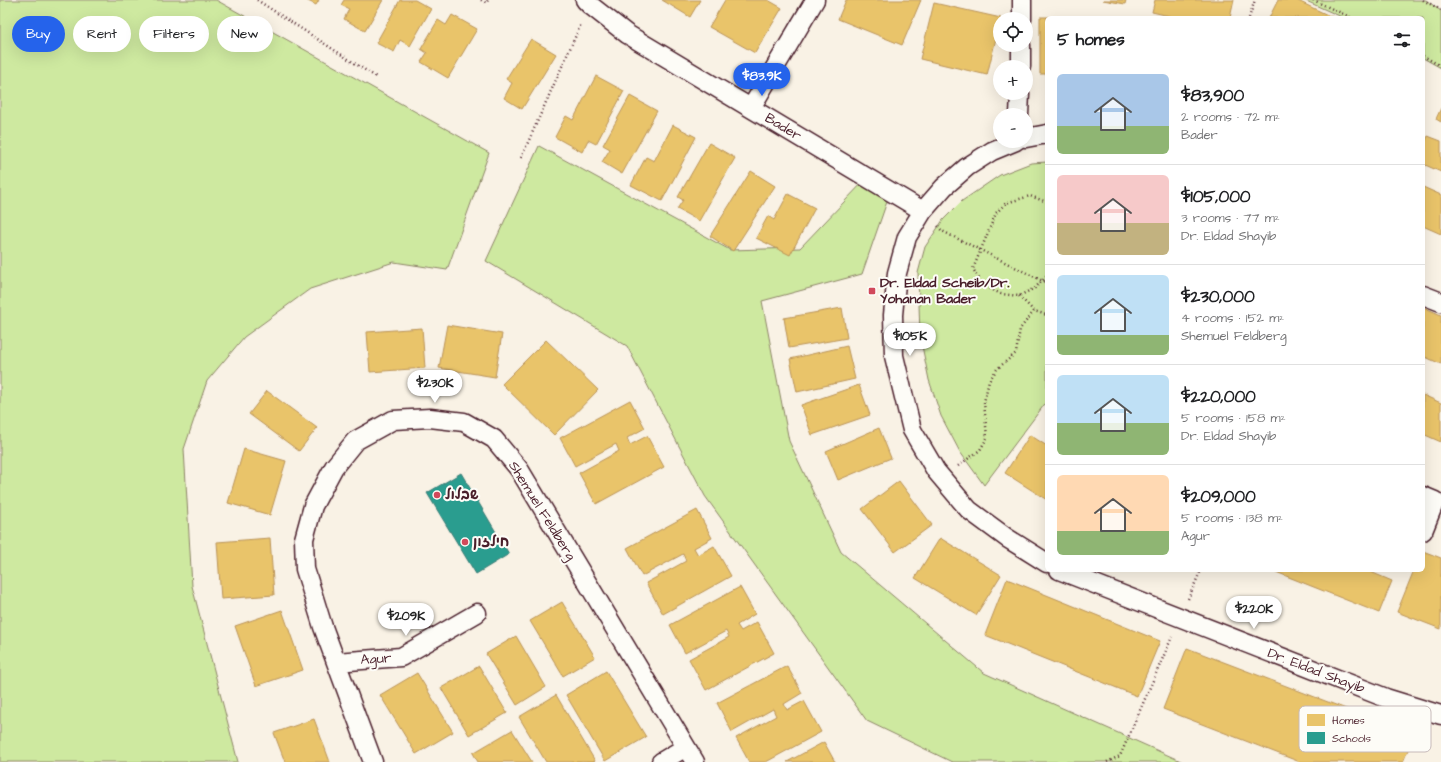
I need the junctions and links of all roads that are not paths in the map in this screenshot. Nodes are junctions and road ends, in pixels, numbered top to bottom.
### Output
1 (815, 0) edge
2 (1022, 0) edge
3 (589, 2) edge
4 (1022, 12) edge
5 (751, 108) junction
6 (1045, 134) edge
7 (1033, 137) edge
8 (999, 148) edge
9 (923, 211) junction
10 (1425, 296) edge
11 (1441, 302) edge
12 (1425, 497) edge
13 (1425, 526) edge
14 (1045, 562) edge
15 (1063, 572) edge
16 (477, 613) dead end
17 (336, 662) junction
18 (1410, 706) edge
19 (1431, 713) edge
20 (1441, 716) edge
21 (691, 755) edge
22 (372, 762) edge
23 (661, 762) edge

1 - 5 street
2 - 4 street
3 - 5 street, Bader
5 - 9 street, Bader
6 - 7 street
8 - 9 street
9 - 14 street
10 - 11 street
12 - 13 street
15 - 18 street, Dr. Eldad Shayib
16 - 17 street, Agur
17 - 21 street, Shemuel Feldberg
17 - 22 street, Shemuel Feldberg
19 - 20 street, Dr. Eldad Shayib
21 - 23 street

